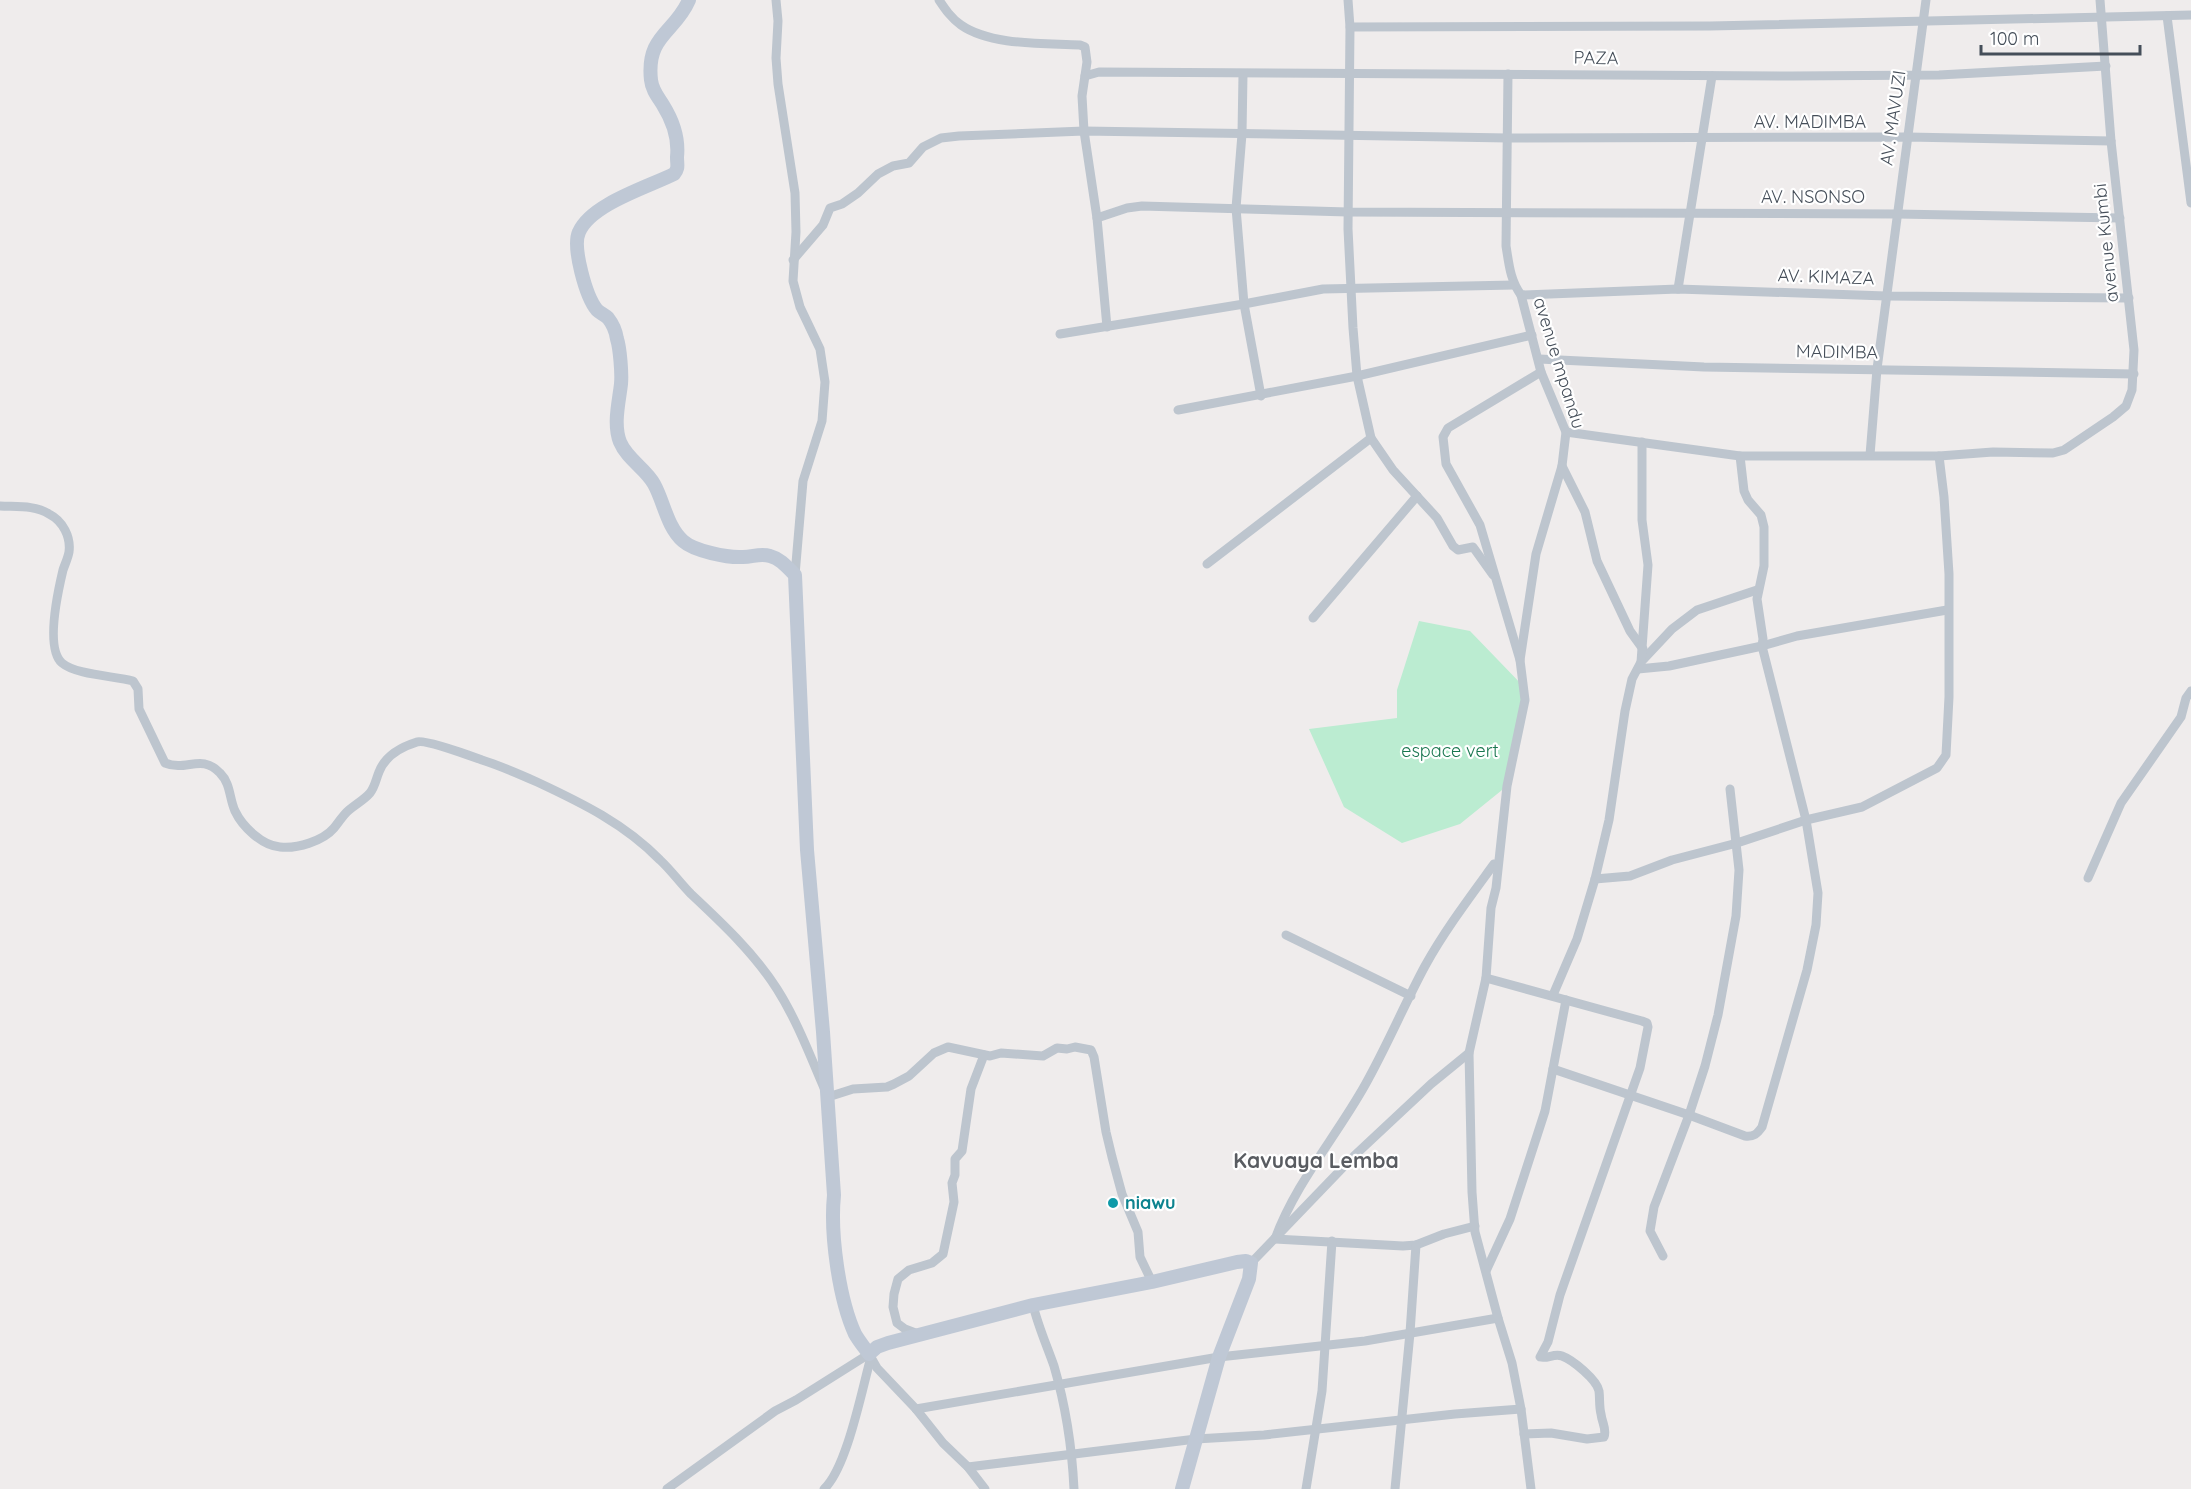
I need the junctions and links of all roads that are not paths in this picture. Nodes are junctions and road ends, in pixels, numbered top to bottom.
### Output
1 (689, 0) edge
2 (776, 0) edge
3 (939, 0) edge
4 (1348, 0) edge
5 (1926, 0) edge
6 (2100, 0) edge
7 (2191, 15) edge
8 (2167, 16) junction
9 (2102, 17) junction
10 (1924, 21) junction
11 (1350, 27) junction
12 (2106, 66) junction
13 (1351, 73) junction
14 (1242, 74) junction
15 (1508, 74) junction
16 (1916, 74) junction
17 (1085, 76) junction
18 (1712, 76) junction
19 (1084, 131) junction
20 (1242, 134) junction
21 (1348, 135) junction
22 (1908, 137) junction
23 (1508, 138) junction
24 (1702, 139) junction
25 (2111, 141) junction
26 (2191, 203) edge
27 (1236, 208) junction
28 (1348, 212) junction
29 (1506, 213) junction
30 (1690, 213) junction
31 (1897, 214) junction
32 (1097, 218) junction
33 (2120, 218) junction
34 (793, 260) junction
35 (1514, 285) junction
36 (1350, 287) junction
37 (1678, 290) junction
38 (1521, 295) junction
39 (1886, 296) junction
40 (2129, 298) junction
41 (1244, 304) junction
42 (1107, 327) junction
43 (1060, 334) dead end
44 (1532, 335) junction
45 (1539, 359) junction
46 (1877, 369) junction
47 (1541, 372) junction
48 (2134, 374) junction
49 (1357, 376) junction
50 (1261, 396) junction
51 (1178, 411) dead end
52 (1566, 432) junction
53 (1371, 438) junction
54 (1642, 442) junction
55 (1870, 455) junction
56 (1740, 456) junction
57 (1939, 456) junction
58 (1562, 466) junction
59 (1417, 496) junction
60 (0, 506) edge
61 (1207, 564) dead end
62 (795, 574) junction
63 (1498, 582) junction
64 (1757, 590) junction
65 (1947, 610) junction
66 (1313, 618) dead end
67 (1762, 646) junction
68 (1643, 649) junction
69 (1520, 660) junction
70 (1640, 666) junction
71 (2191, 691) edge
72 (1730, 789) dead end
73 (1806, 820) junction
74 (1737, 843) junction
75 (1494, 864) dead end
76 (2088, 878) dead end
77 (1595, 879) junction
78 (1286, 935) dead end
79 (1486, 978) junction
80 (1553, 995) junction
81 (1411, 996) junction
82 (1566, 1000) junction
83 (1469, 1053) junction
84 (984, 1055) junction
85 (1553, 1069) junction
86 (1630, 1095) junction
87 (828, 1096) junction
88 (1689, 1115) junction
89 (1475, 1226) junction
90 (1275, 1239) junction
91 (1332, 1240) junction
92 (1416, 1245) junction
93 (1663, 1256) dead end
94 (1251, 1263) junction
95 (1486, 1270) junction
96 (1152, 1282) junction
97 (1033, 1305) junction
98 (1498, 1318) junction
99 (1410, 1333) junction
100 (920, 1334) junction
101 (1324, 1346) junction
102 (870, 1355) junction
103 (1219, 1356) junction
104 (1058, 1384) junction
105 (916, 1409) junction
106 (1521, 1409) junction
107 (1402, 1420) junction
108 (1316, 1429) junction
109 (1524, 1434) junction
110 (1196, 1438) junction
111 (1072, 1453) junction
112 (968, 1467) junction
113 (667, 1489) edge
114 (824, 1489) edge
115 (985, 1489) edge
116 (1074, 1489) edge
117 (1182, 1489) edge
118 (1306, 1489) edge
119 (1395, 1489) edge
120 (1531, 1489) edge

1 - 62 street
2 - 34 street
3 - 17 street
4 - 11 street
5 - 10 street, AV. MAVUZI
6 - 9 street, avenue Kumbi
7 - 8 street
8 - 9 street
8 - 26 street
9 - 10 street
9 - 12 street, avenue Kumbi
10 - 11 street
10 - 16 street, AV. MAVUZI
11 - 13 street
12 - 16 street, PAZA
12 - 25 street, avenue Kumbi
13 - 14 street, PAZA
13 - 15 street, PAZA
13 - 21 street
14 - 17 street, PAZA
14 - 20 street
15 - 18 street, PAZA
15 - 23 street, avenue mpandu
16 - 18 street, PAZA
16 - 22 street, AV. MAVUZI
17 - 19 street
18 - 24 street
19 - 20 street, AV. MADIMBA
19 - 32 street
19 - 34 street, AV. MADIMBA
20 - 21 street, AV. MADIMBA
20 - 27 street
21 - 23 street, AV. MADIMBA
21 - 28 street
22 - 24 street, AV. MADIMBA
22 - 25 street, AV. MADIMBA
22 - 31 street, AV. MAVUZI
23 - 24 street, AV. MADIMBA
23 - 29 street, avenue mpandu
24 - 30 street
25 - 33 street, avenue Kumbi
27 - 28 street, AV. NSONSO
27 - 32 street, AV. NSONSO
27 - 41 street
28 - 29 street, AV. NSONSO
28 - 36 street
29 - 30 street, AV. NSONSO
29 - 35 street, avenue mpandu
30 - 31 street, AV. NSONSO
30 - 37 street
31 - 33 street, AV. NSONSO
31 - 39 street, AV. MAVUZI
32 - 42 street
33 - 40 street, avenue Kumbi
34 - 62 street
35 - 36 street
35 - 38 street, avenue mpandu
36 - 41 street
36 - 49 street
37 - 38 street, AV. KIMAZA
37 - 39 street, AV. KIMAZA
38 - 44 street, avenue mpandu
39 - 40 street, AV. KIMAZA
39 - 46 street, AV. MAVUZI
40 - 48 street, avenue Kumbi
41 - 42 street
41 - 50 street
42 - 43 street
44 - 45 street, avenue mpandu
44 - 49 street
45 - 46 street, MADIMBA
45 - 47 street, avenue mpandu
46 - 48 street, MADIMBA
46 - 55 street, AV. MAVUZI
47 - 52 street, avenue mpandu
47 - 63 street
48 - 57 street, avenue Kumbi
49 - 50 street
49 - 53 street
50 - 51 street
52 - 54 street
52 - 58 street, avenue mpandu
53 - 59 street
53 - 61 street
54 - 56 street
54 - 68 street
55 - 56 street
55 - 57 street
56 - 64 street
57 - 65 street
58 - 68 street
58 - 69 street, avenue mpandu
59 - 63 street
59 - 66 street
60 - 87 street
62 - 87 street
63 - 69 street
64 - 67 street
64 - 70 street
65 - 67 street
65 - 73 street
67 - 70 street
67 - 73 street
68 - 70 street
69 - 79 street
70 - 77 street
71 - 76 street
72 - 74 street
73 - 74 street
73 - 88 street
74 - 77 street
74 - 88 street
75 - 81 street
77 - 80 street
78 - 81 street
79 - 80 street
79 - 83 street
80 - 82 street
81 - 90 street
82 - 85 street
82 - 86 street
83 - 89 street
83 - 90 street
84 - 87 street
84 - 96 street
84 - 100 street
85 - 86 street
85 - 95 street
86 - 88 street
86 - 109 street
87 - 102 street
88 - 93 street
89 - 92 street
89 - 95 street
90 - 91 street
90 - 94 street
91 - 92 street
91 - 101 street
92 - 99 street
94 - 96 street
94 - 103 street
95 - 98 street
96 - 97 street
97 - 100 street
97 - 104 street
98 - 99 street
98 - 106 street
99 - 101 street
99 - 107 street
100 - 102 street
101 - 103 street
101 - 108 street
102 - 105 street
102 - 113 street
102 - 114 street
103 - 104 street
103 - 110 street
104 - 105 street
104 - 111 street
105 - 112 street
106 - 107 street
106 - 109 street
107 - 108 street
107 - 119 street
108 - 110 street
108 - 118 street
109 - 120 street
110 - 111 street
110 - 117 street
111 - 112 street
111 - 116 street
112 - 115 street

